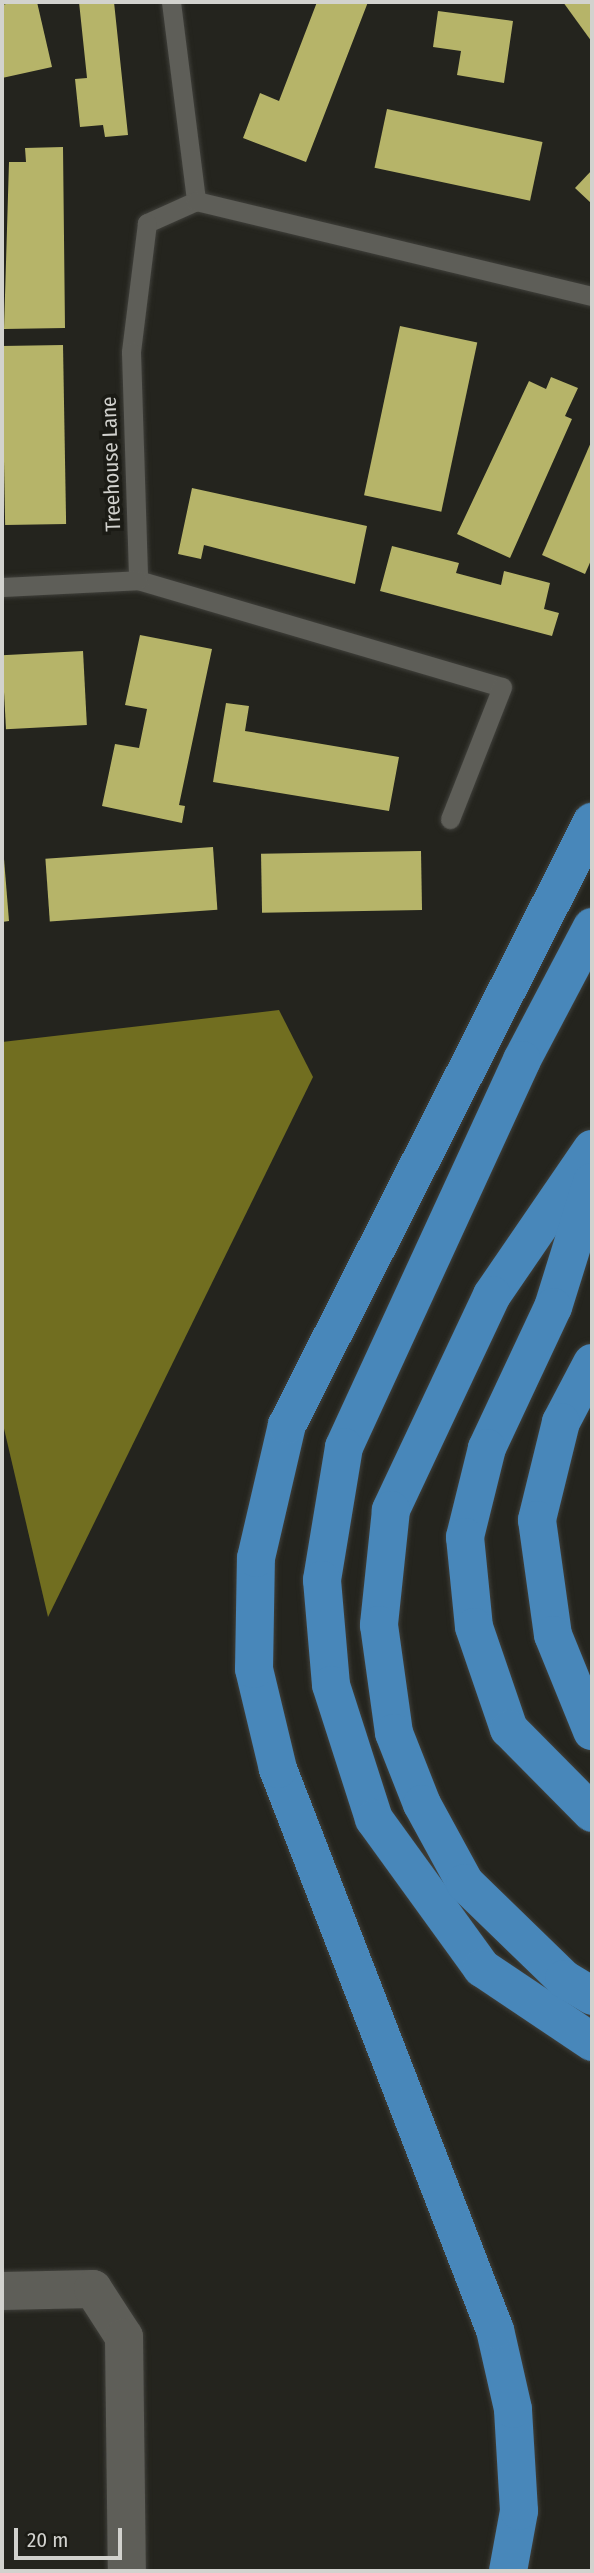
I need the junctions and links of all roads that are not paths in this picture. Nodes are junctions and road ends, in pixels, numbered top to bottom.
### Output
1 (171, 2) edge
2 (196, 201) junction
3 (592, 296) edge
4 (138, 580) junction
5 (2, 587) edge
6 (450, 819) dead end
7 (592, 822) edge
8 (592, 927) edge
9 (592, 1149) edge
10 (592, 1182) edge
11 (592, 1363) edge
12 (592, 1731) edge
13 (592, 1812) edge
14 (592, 1996) edge
15 (592, 2042) edge
16 (2, 2291) edge
17 (127, 2571) edge
18 (508, 2571) edge

1 - 2 lane
2 - 3 lane
2 - 4 lane, Treehouse Lane
4 - 5 lane
4 - 6 lane
7 - 18 highway
8 - 15 highway
9 - 14 highway
10 - 13 highway
11 - 12 highway
16 - 17 street

